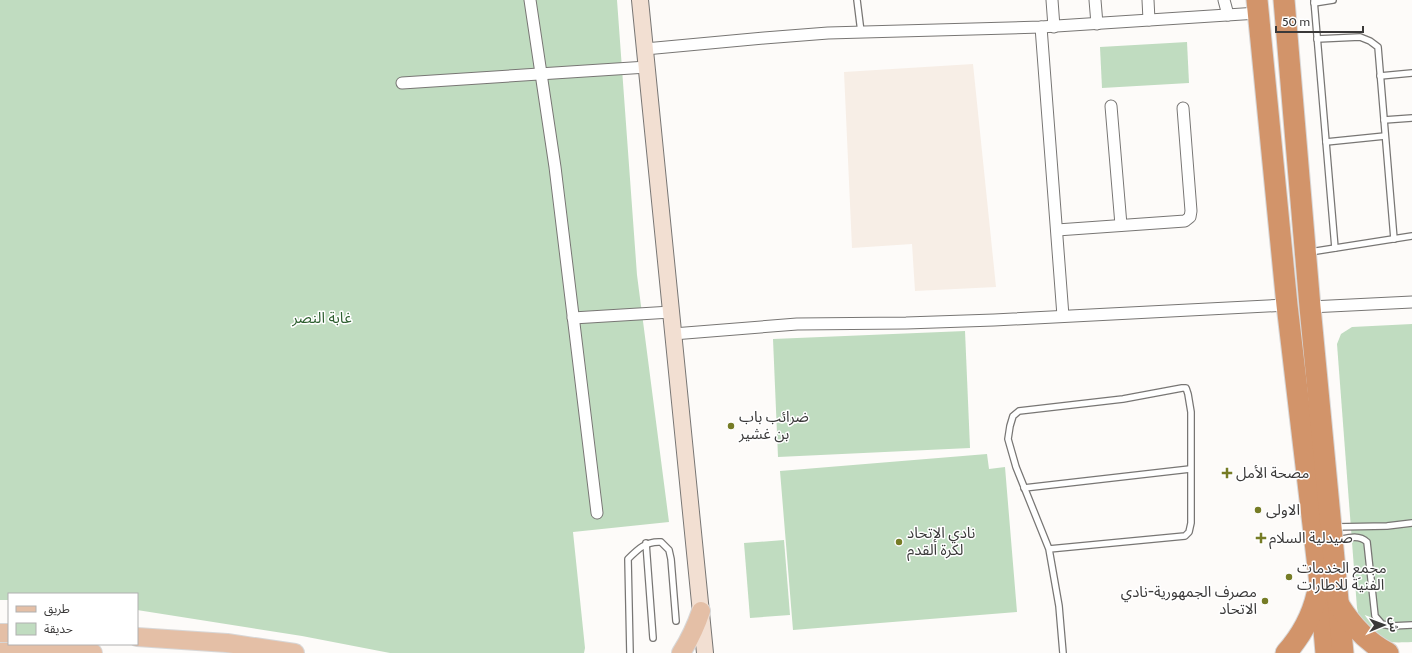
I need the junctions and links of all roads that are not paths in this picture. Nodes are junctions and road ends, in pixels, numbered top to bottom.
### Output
1 (530, 0) edge
2 (640, 0) edge
3 (857, 0) edge
4 (1052, 0) edge
5 (1095, 0) edge
6 (1148, 0) edge
7 (1224, 0) edge
8 (1284, 0) edge
9 (1333, 0) edge
10 (1314, 2) edge
11 (1258, 6) edge
12 (1228, 15) junction
13 (1149, 20) junction
14 (1097, 24) junction
15 (1054, 27) junction
16 (1041, 28) junction
17 (861, 32) junction
18 (1317, 39) junction
19 (645, 49) junction
20 (647, 66) junction
21 (1412, 73) edge
22 (541, 74) junction
23 (1380, 76) junction
24 (402, 83) dead end
25 (1111, 106) dead end
26 (1182, 108) dead end
27 (1412, 118) edge
28 (1384, 120) junction
29 (1385, 136) junction
30 (1326, 142) junction
31 (1121, 225) junction
32 (1057, 230) junction
33 (1412, 236) edge
34 (1394, 239) junction
35 (1335, 248) junction
36 (1305, 252) junction
37 (1412, 302) edge
38 (1287, 305) junction
39 (1310, 307) junction
40 (671, 312) junction
41 (1063, 316) junction
42 (573, 318) junction
43 (673, 334) junction
44 (1190, 468) junction
45 (1024, 488) junction
46 (597, 513) dead end
47 (1412, 523) edge
48 (1332, 534) junction
49 (646, 543) junction
50 (1049, 549) junction
51 (1320, 584) junction
52 (1339, 605) junction
53 (701, 610) junction
54 (676, 621) dead end
55 (1412, 625) edge
56 (138, 637) edge
57 (652, 638) dead end
58 (56, 648) edge
59 (226, 648) edge
60 (0, 652) edge
61 (93, 653) edge
62 (294, 653) edge
63 (630, 653) edge
64 (681, 653) edge
65 (705, 653) edge
66 (1063, 653) edge
67 (1286, 653) edge
68 (1326, 653) edge
69 (1343, 653) edge
70 (1388, 653) edge

1 - 22 street
2 - 19 street
3 - 17 lane
4 - 15 street
5 - 14 street
6 - 13 street
7 - 12 street
8 - 36 highway
9 - 10 lane
10 - 18 lane
11 - 12 street
11 - 38 highway
12 - 13 street
13 - 14 street
14 - 15 street
15 - 16 street
16 - 17 street
16 - 32 street
17 - 19 street
18 - 23 lane
18 - 30 lane
19 - 20 street
20 - 22 street
20 - 40 street
21 - 23 lane
22 - 24 street
22 - 42 street
23 - 28 lane
25 - 31 street
26 - 31 street
27 - 28 lane
28 - 29 lane
29 - 30 lane
29 - 34 lane
30 - 35 lane
31 - 32 street
32 - 41 street
33 - 34 lane
34 - 35 lane
35 - 36 lane
36 - 39 highway
37 - 39 street
38 - 41 street
38 - 51 highway
39 - 48 highway
40 - 42 street
40 - 43 street
41 - 43 street
42 - 46 street
43 - 53 street
44 - 45 lane
44 - 45 lane
44 - 50 lane
45 - 50 lane
47 - 48 lane
48 - 52 highway
48 - 55 lane
49 - 54 lane
49 - 57 lane
49 - 63 lane
50 - 66 lane
51 - 67 highway
51 - 68 highway
52 - 69 highway
52 - 70 highway
53 - 64 main road
53 - 65 street
56 - 59 main road
58 - 60 main road
58 - 61 main road
59 - 62 main road

